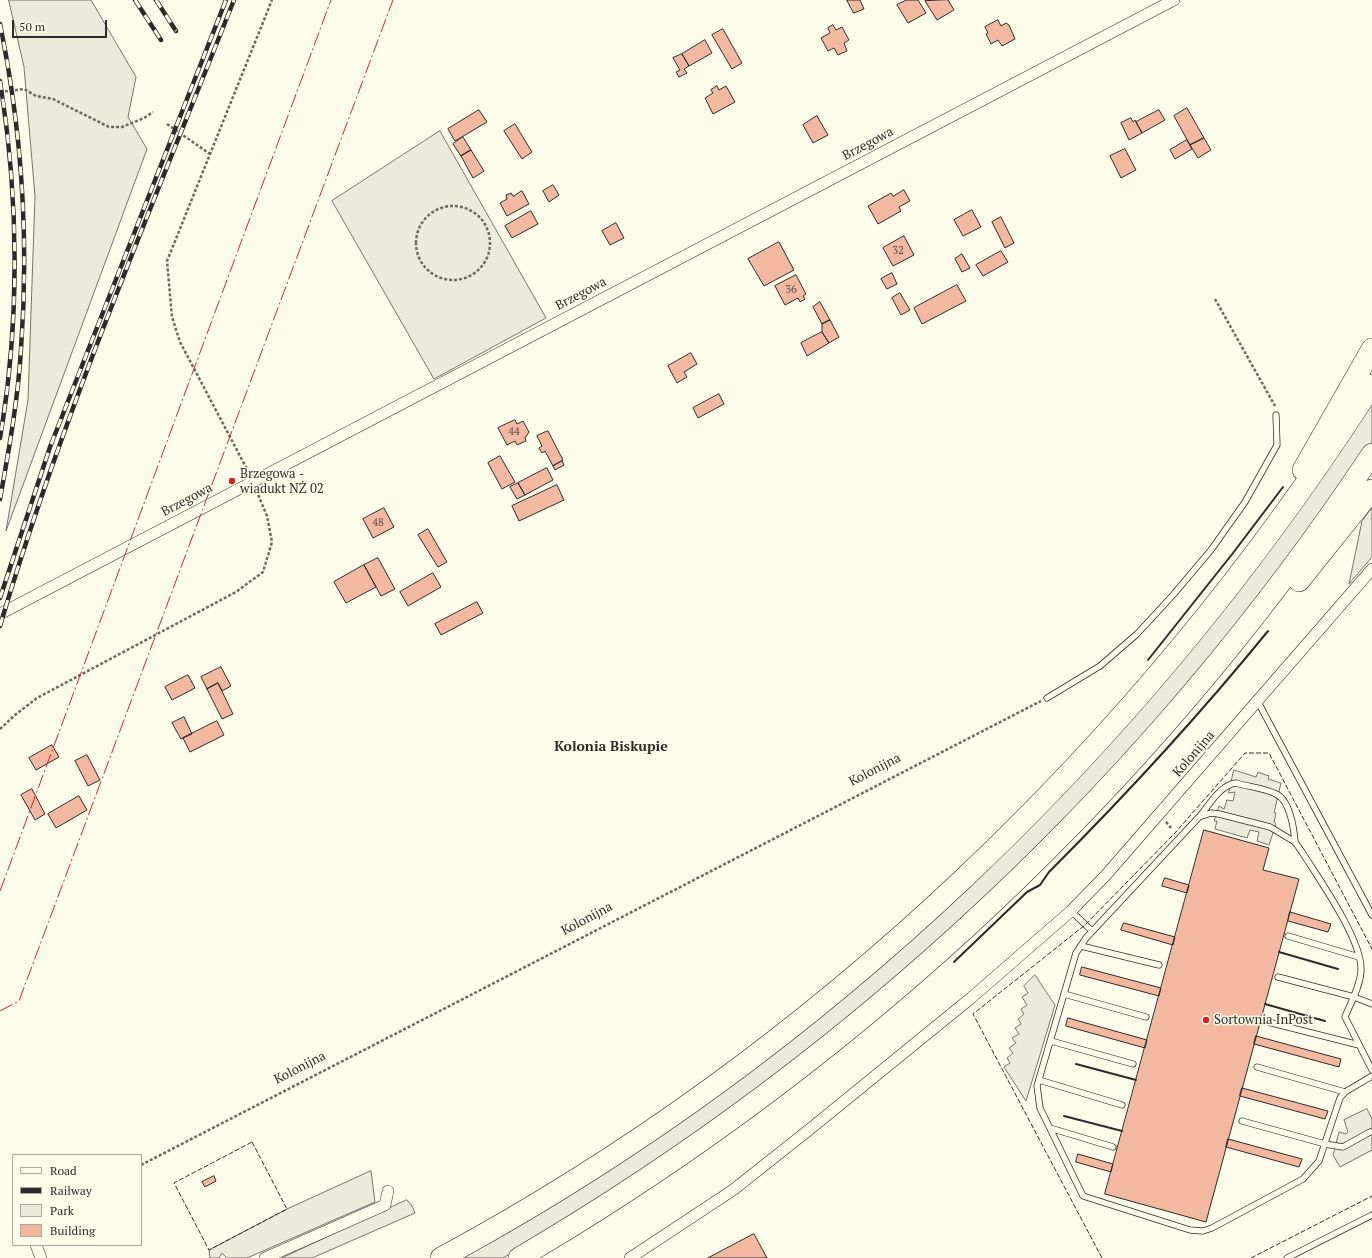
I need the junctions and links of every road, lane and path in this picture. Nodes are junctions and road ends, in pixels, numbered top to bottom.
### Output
1 (272, 0) edge
2 (1174, 0) edge
3 (0, 92) edge
4 (153, 112) dead end
5 (167, 124) dead end
6 (210, 154) junction
7 (168, 261) dead end
8 (457, 281) joint
9 (1215, 298) dead end
10 (1372, 349) edge
11 (1372, 385) edge
12 (1276, 415) joint
13 (1372, 454) edge
14 (1372, 490) edge
15 (1271, 533) junction
16 (1372, 569) edge
17 (0, 614) edge
18 (37, 698) dead end
19 (1047, 698) joint
20 (1189, 698) junction
21 (1258, 702) junction
22 (0, 729) edge
23 (1199, 817) junction
24 (1295, 842) junction
25 (1071, 911) junction
26 (1372, 915) edge
27 (1092, 931) junction
28 (1288, 936) dead end
29 (1081, 946) junction
30 (1359, 957) junction
31 (1159, 965) dead end
32 (1278, 977) dead end
33 (1064, 994) junction
34 (1354, 997) junction
35 (1372, 1004) edge
36 (1146, 1018) dead end
37 (1268, 1022) dead end
38 (1051, 1041) junction
39 (1359, 1045) junction
40 (1133, 1064) dead end
41 (1257, 1067) dead end
42 (1372, 1070) edge
43 (1372, 1076) edge
44 (1039, 1080) junction
45 (1345, 1092) junction
46 (1122, 1105) dead end
47 (1242, 1121) dead end
48 (1050, 1128) junction
49 (1370, 1132) dead end
50 (1325, 1144) junction
51 (1113, 1147) dead end
52 (142, 1163) edge
53 (388, 1190) dead end
54 (1372, 1215) edge
55 (36, 1246) edge
56 (41, 1258) edge
57 (265, 1258) edge
58 (441, 1258) edge
59 (520, 1258) edge
60 (630, 1258) edge
61 (1287, 1258) edge

1 - 6 path
2 - 17 street, Brzegowa
3 - 4 path
5 - 6 path
6 - 7 path
8 - 8 path
9 - 12 path
10 - 15 highway
11 - 15 highway
12 - 19 lane
13 - 20 highway
14 - 20 highway
15 - 58 highway
16 - 21 street, Kolonijna
18 - 22 path
19 - 52 path, Kolonijna
20 - 59 highway
21 - 25 street, Kolonijna
21 - 26 lane
23 - 24 lane
23 - 24 lane
23 - 27 lane
24 - 30 lane
25 - 27 lane
25 - 60 street, Kolonijna
27 - 29 lane
28 - 30 lane
29 - 31 lane
29 - 33 lane
30 - 34 lane
32 - 34 lane
33 - 36 lane
33 - 38 lane
34 - 35 lane
34 - 39 lane
37 - 39 lane
38 - 40 lane
38 - 44 lane
39 - 42 lane
41 - 45 lane
43 - 45 lane
44 - 46 lane
44 - 48 lane
45 - 50 lane
47 - 50 lane
48 - 50 lane
48 - 51 lane
49 - 50 lane
53 - 57 street
54 - 61 lane
55 - 56 street

